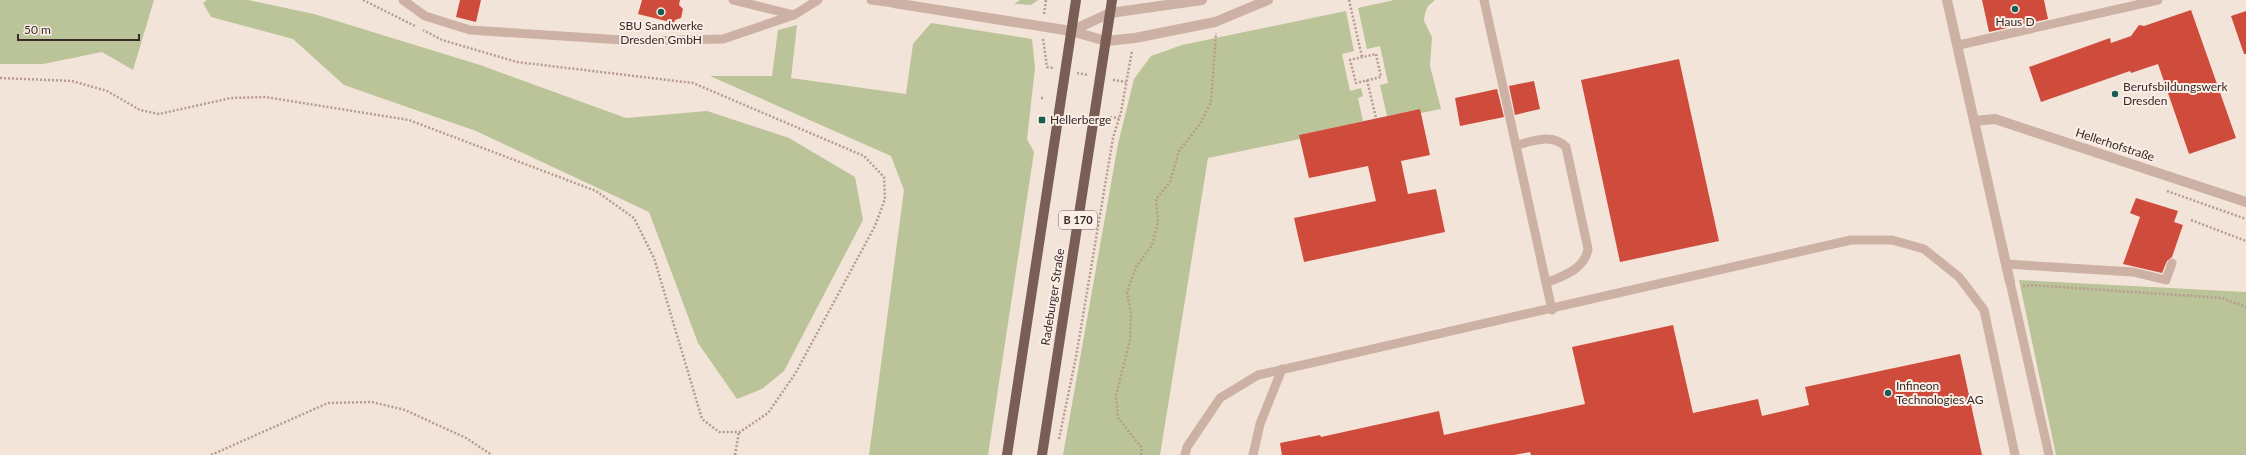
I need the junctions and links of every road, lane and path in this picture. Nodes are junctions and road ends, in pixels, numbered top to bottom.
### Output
1 (363, 0) edge
2 (403, 0) edge
3 (733, 0) edge
4 (818, 0) edge
5 (871, 0) edge
6 (1076, 0) edge
7 (1112, 0) edge
8 (1202, 0) edge
9 (1268, 0) edge
10 (1349, 0) edge
11 (1484, 0) edge
12 (1948, 0) edge
13 (2158, 0) edge
14 (894, 2) joint
15 (2127, 4) edge
16 (1110, 13) junction
17 (794, 15) junction
18 (1217, 29) dead end
19 (1071, 31) junction
20 (1106, 41) junction
21 (1958, 45) junction
22 (1362, 57) junction
23 (0, 78) edge
24 (1367, 80) junction
25 (1126, 82) dead end
26 (1110, 117) dead end
27 (1119, 118) junction
28 (1376, 118) dead end
29 (1974, 121) junction
30 (1517, 145) junction
31 (2246, 202) edge
32 (2191, 220) dead end
33 (2246, 241) edge
34 (2172, 263) dead end
35 (2006, 264) junction
36 (1546, 283) junction
37 (2011, 285) junction
38 (2246, 307) edge
39 (1552, 310) junction
40 (1282, 370) junction
41 (740, 432) junction
42 (1058, 447) dead end
43 (211, 455) edge
44 (492, 455) edge
45 (735, 455) edge
46 (1007, 455) edge
47 (1042, 455) edge
48 (1141, 455) edge
49 (1185, 455) edge
50 (1253, 455) edge
51 (2015, 455) edge
52 (2049, 455) edge

1 - 41 path
2 - 17 lane
3 - 17 lane
4 - 17 lane
5 - 14 lane
6 - 19 main road, Radeburger Straße / B 170
7 - 16 main road, Radeburger Straße / B 170
8 - 16 street
9 - 20 street
10 - 22 path
11 - 30 lane
12 - 21 street
13 - 15 lane
14 - 19 street
15 - 21 lane
16 - 19 street
16 - 20 main road, Radeburger Straße / B 170
18 - 48 path
19 - 20 street
19 - 46 main road, Radeburger Straße / B 170
20 - 47 main road, Radeburger Straße / B 170
21 - 29 street
22 - 24 path
22 - 24 path
23 - 41 path
24 - 28 path
25 - 27 path
26 - 27 path
27 - 42 path
29 - 31 street, Hellerhofstraße
29 - 35 street
30 - 36 lane
30 - 36 lane
32 - 33 path
34 - 35 lane
35 - 37 street
36 - 39 lane
37 - 38 path
37 - 52 lane
39 - 40 lane
39 - 51 lane
40 - 49 lane
40 - 50 lane
41 - 45 path
43 - 44 path

